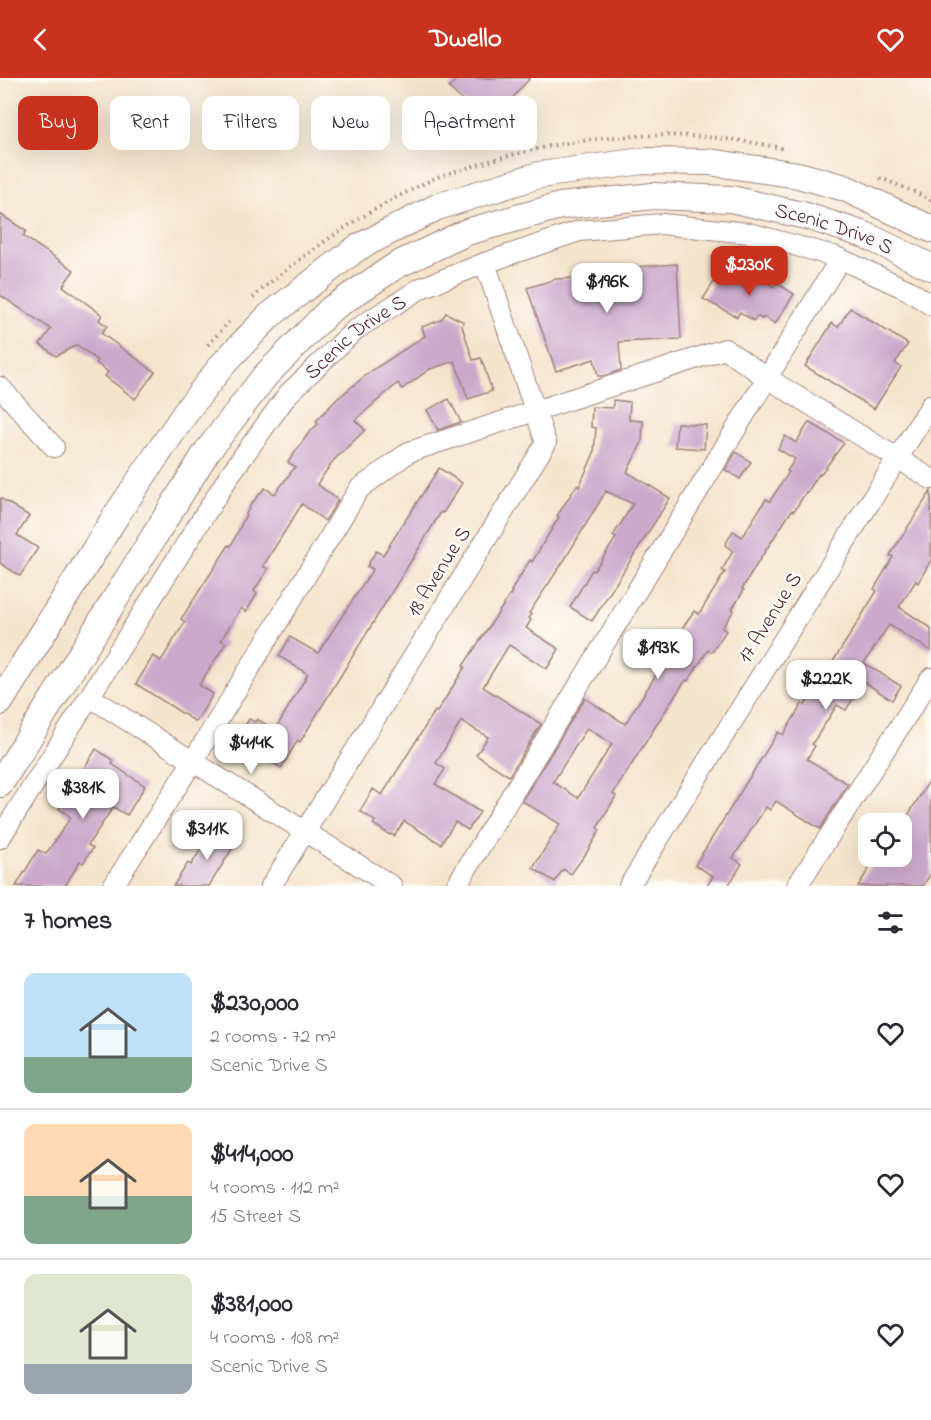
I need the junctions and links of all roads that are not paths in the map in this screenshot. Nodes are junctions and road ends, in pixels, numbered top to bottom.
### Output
1 (931, 229) edge
2 (840, 259) junction
3 (485, 263) junction
4 (931, 267) edge
5 (931, 305) edge
6 (767, 378) junction
7 (0, 387) edge
8 (931, 405) edge
9 (535, 412) junction
10 (54, 447) dead end
11 (897, 458) junction
12 (931, 479) edge
13 (931, 678) edge
14 (90, 697) junction
15 (0, 702) edge
16 (193, 761) junction
17 (0, 784) edge
18 (305, 831) junction
19 (0, 838) edge
20 (113, 886) edge
21 (271, 886) edge
22 (392, 886) edge
23 (456, 886) edge
24 (629, 886) edge
25 (798, 886) edge

1 - 15 main road, Scenic Drive S
2 - 3 street, Scenic Drive S
2 - 5 street, Scenic Drive S
2 - 6 street
3 - 9 street, 18 Avenue S
3 - 14 street, Scenic Drive S
4 - 17 main road, Scenic Drive S
6 - 9 street
6 - 11 street
6 - 23 street
7 - 10 street
8 - 11 street, 17 Avenue S
9 - 16 street
9 - 18 street, 18 Avenue S
11 - 12 street
11 - 24 street, 17 Avenue S
13 - 25 street
14 - 16 street
14 - 19 street, Scenic Drive S
16 - 18 street
16 - 20 street
18 - 21 street, 18 Avenue S
18 - 22 street

